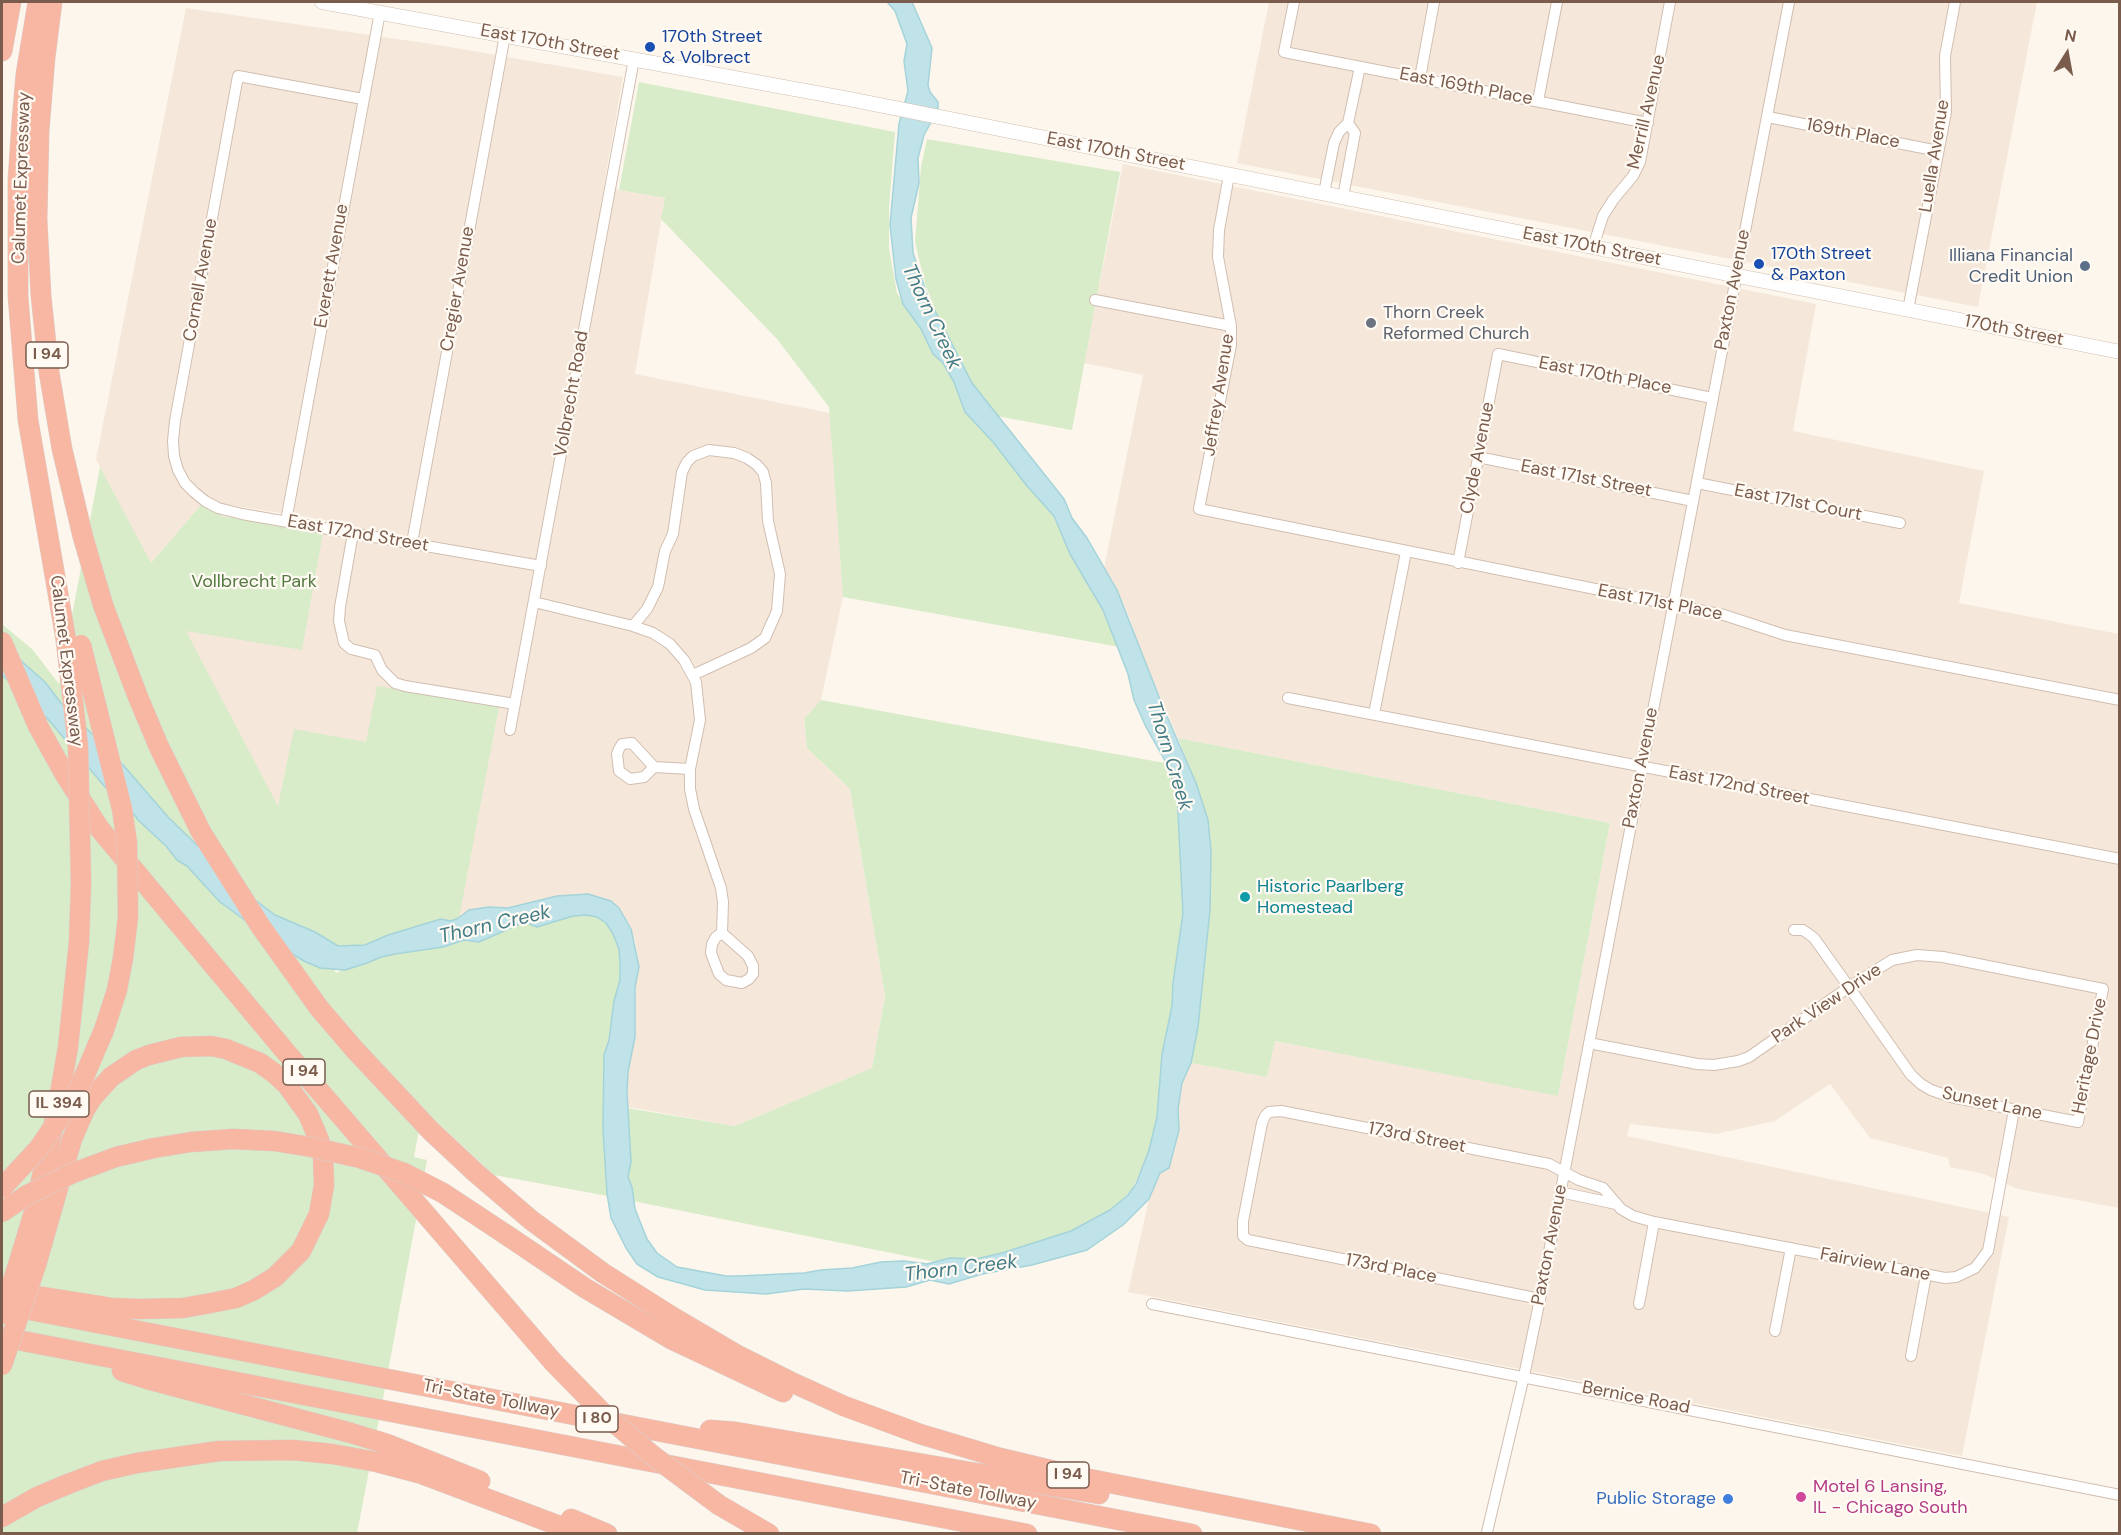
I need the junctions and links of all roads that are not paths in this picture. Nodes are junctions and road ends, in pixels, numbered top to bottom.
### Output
1 (11, 2) edge
2 (38, 2) edge
3 (52, 2) edge
4 (322, 2) edge
5 (1294, 2) edge
6 (1434, 2) edge
7 (1557, 2) edge
8 (1670, 2) edge
9 (1789, 2) edge
10 (1955, 2) edge
11 (380, 12) junction
12 (504, 35) junction
13 (2, 51) edge
14 (634, 58) junction
15 (1360, 66) junction
16 (1420, 78) junction
17 (363, 99) junction
18 (1538, 101) junction
19 (1767, 117) junction
20 (1348, 123) junction
21 (1648, 123) junction
22 (1938, 151) junction
23 (1229, 175) junction
24 (1324, 194) junction
25 (1343, 197) junction
26 (1593, 247) junction
27 (1736, 276) junction
28 (1095, 300) dead end
29 (1908, 310) junction
30 (1231, 327) junction
31 (2120, 352) edge
32 (1498, 354) joint
33 (1712, 398) junction
34 (1478, 457) junction
35 (185, 483) joint
36 (1696, 483) junction
37 (1693, 501) junction
38 (1198, 509) joint
39 (286, 521) junction
40 (1900, 523) dead end
41 (353, 533) junction
42 (412, 543) junction
43 (1406, 552) junction
44 (1458, 562) junction
45 (541, 566) junction
46 (534, 603) junction
47 (1673, 605) junction
48 (633, 626) junction
49 (2, 642) edge
50 (74, 643) junction
51 (693, 675) junction
52 (1288, 698) dead end
53 (2120, 700) edge
54 (515, 704) junction
55 (1374, 714) junction
56 (510, 730) dead end
57 (654, 767) dead end
58 (1641, 767) junction
59 (690, 769) junction
60 (2120, 860) edge
61 (1794, 930) dead end
62 (722, 933) junction
63 (1849, 987) junction
64 (2103, 989) joint
65 (1589, 1043) junction
66 (2014, 1110) junction
67 (2078, 1122) joint
68 (321, 1149) junction
69 (1564, 1171) junction
70 (2, 1188) edge
71 (1560, 1192) junction
72 (1616, 1204) junction
73 (2, 1212) edge
74 (1654, 1222) junction
75 (1243, 1236) joint
76 (1791, 1248) junction
77 (28, 1264) junction
78 (1926, 1275) junction
79 (2, 1290) edge
80 (1540, 1299) junction
81 (2, 1304) edge
82 (1152, 1304) dead end
83 (1639, 1304) dead end
84 (2, 1314) edge
85 (1775, 1331) dead end
86 (2, 1337) edge
87 (45, 1345) junction
88 (1911, 1356) dead end
89 (2, 1365) edge
90 (1524, 1376) junction
91 (844, 1406) junction
92 (584, 1417) junction
93 (2120, 1495) edge
94 (2, 1517) edge
95 (1298, 1519) junction
96 (1487, 1532) edge
97 (581, 1533) edge
98 (607, 1533) edge
99 (770, 1533) edge
100 (1027, 1533) edge
101 (1192, 1533) edge
102 (1371, 1533) edge

1 - 13 highway
2 - 50 highway, Calumet Expressway / IL 394
3 - 91 highway, I 94
4 - 11 street, East 170th Street
5 - 15 street, East 169th Place
6 - 16 street
7 - 18 street
8 - 21 street, Merrill Avenue
9 - 19 street, Paxton Avenue
10 - 22 street, Luella Avenue
11 - 12 street, East 170th Street
11 - 17 street, Everett Avenue
12 - 14 street, East 170th Street
12 - 42 street, Cregier Avenue
14 - 23 street, East 170th Street
14 - 45 street, Volbrecht Road
15 - 16 street, East 169th Place
15 - 20 street
16 - 18 street, East 169th Place
17 - 35 street, Cornell Avenue
17 - 39 street, Everett Avenue
18 - 21 street, East 169th Place
19 - 22 street, 169th Place
19 - 27 street, Paxton Avenue
20 - 24 street
20 - 25 street
21 - 26 street, Merrill Avenue
22 - 29 street, Luella Avenue
23 - 24 street, East 170th Street
23 - 30 street, Jeffrey Avenue
24 - 25 street, East 170th Street
25 - 26 street, East 170th Street
26 - 27 street, East 170th Street
27 - 29 street, East 170th Street
27 - 33 street, Paxton Avenue
28 - 30 street
29 - 31 street, 170th Street
30 - 38 street, Jeffrey Avenue
32 - 33 street, East 170th Place
32 - 34 street, Clyde Avenue
33 - 36 street, Paxton Avenue
34 - 37 street, East 171st Street
34 - 44 street, Clyde Avenue
35 - 39 street, East 172nd Street
36 - 37 street, Paxton Avenue
36 - 40 street, East 171st Court
37 - 47 street, Paxton Avenue
38 - 43 street, East 171st Place
39 - 41 street, East 172nd Street
41 - 42 street, East 172nd Street
41 - 54 street
42 - 45 street, East 172nd Street
43 - 44 street, East 171st Place
43 - 55 street
44 - 47 street, East 171st Place
45 - 46 street, Volbrecht Road
46 - 48 street
46 - 54 street, Volbrecht Road
47 - 53 street, East 171st Place
47 - 58 street, Paxton Avenue
48 - 51 street
48 - 51 street
49 - 99 highway, I 94, bridge
50 - 70 highway, bridge
50 - 77 highway, Calumet Expressway / IL 394, bridge
51 - 59 street
52 - 55 street, East 172nd Street
54 - 56 street, Volbrecht Road
55 - 58 street, East 172nd Street
57 - 59 street
58 - 60 street, East 172nd Street
58 - 65 street, Paxton Avenue
59 - 62 street
61 - 63 street, Sunset Lane
62 - 62 street
63 - 64 street, Park View Drive
63 - 65 street, Park View Drive
63 - 66 street, Sunset Lane
64 - 67 street, Heritage Drive
65 - 69 street, Paxton Avenue
66 - 67 street, Sunset Lane
66 - 78 street, Fairview Lane
68 - 73 highway, bridge
68 - 77 highway
68 - 79 highway
68 - 91 highway, bridge
69 - 71 street, Paxton Avenue
69 - 72 street, Fairview Lane
69 - 75 street, 173rd Street
71 - 72 street, Fairview Lane
71 - 80 street, Paxton Avenue
72 - 74 street, Fairview Lane
74 - 76 street, Fairview Lane
74 - 83 street
75 - 80 street, 173rd Place
76 - 78 street, Fairview Lane
76 - 85 street
77 - 84 highway, Calumet Expressway / IL 394, bridge
77 - 89 highway, bridge
78 - 88 street
80 - 90 street, Paxton Avenue
81 - 92 highway, Tri-State Tollway / I 80
82 - 90 street, Bernice Road
86 - 87 highway, Tri-State Tollway / I 80
87 - 98 highway
87 - 100 highway, Tri-State Tollway / I 80
90 - 93 street, Bernice Road
90 - 96 street, Paxton Avenue
91 - 95 highway, I 94
92 - 95 highway
92 - 101 highway, Tri-State Tollway / I 80
94 - 97 highway
95 - 102 highway, I 94

